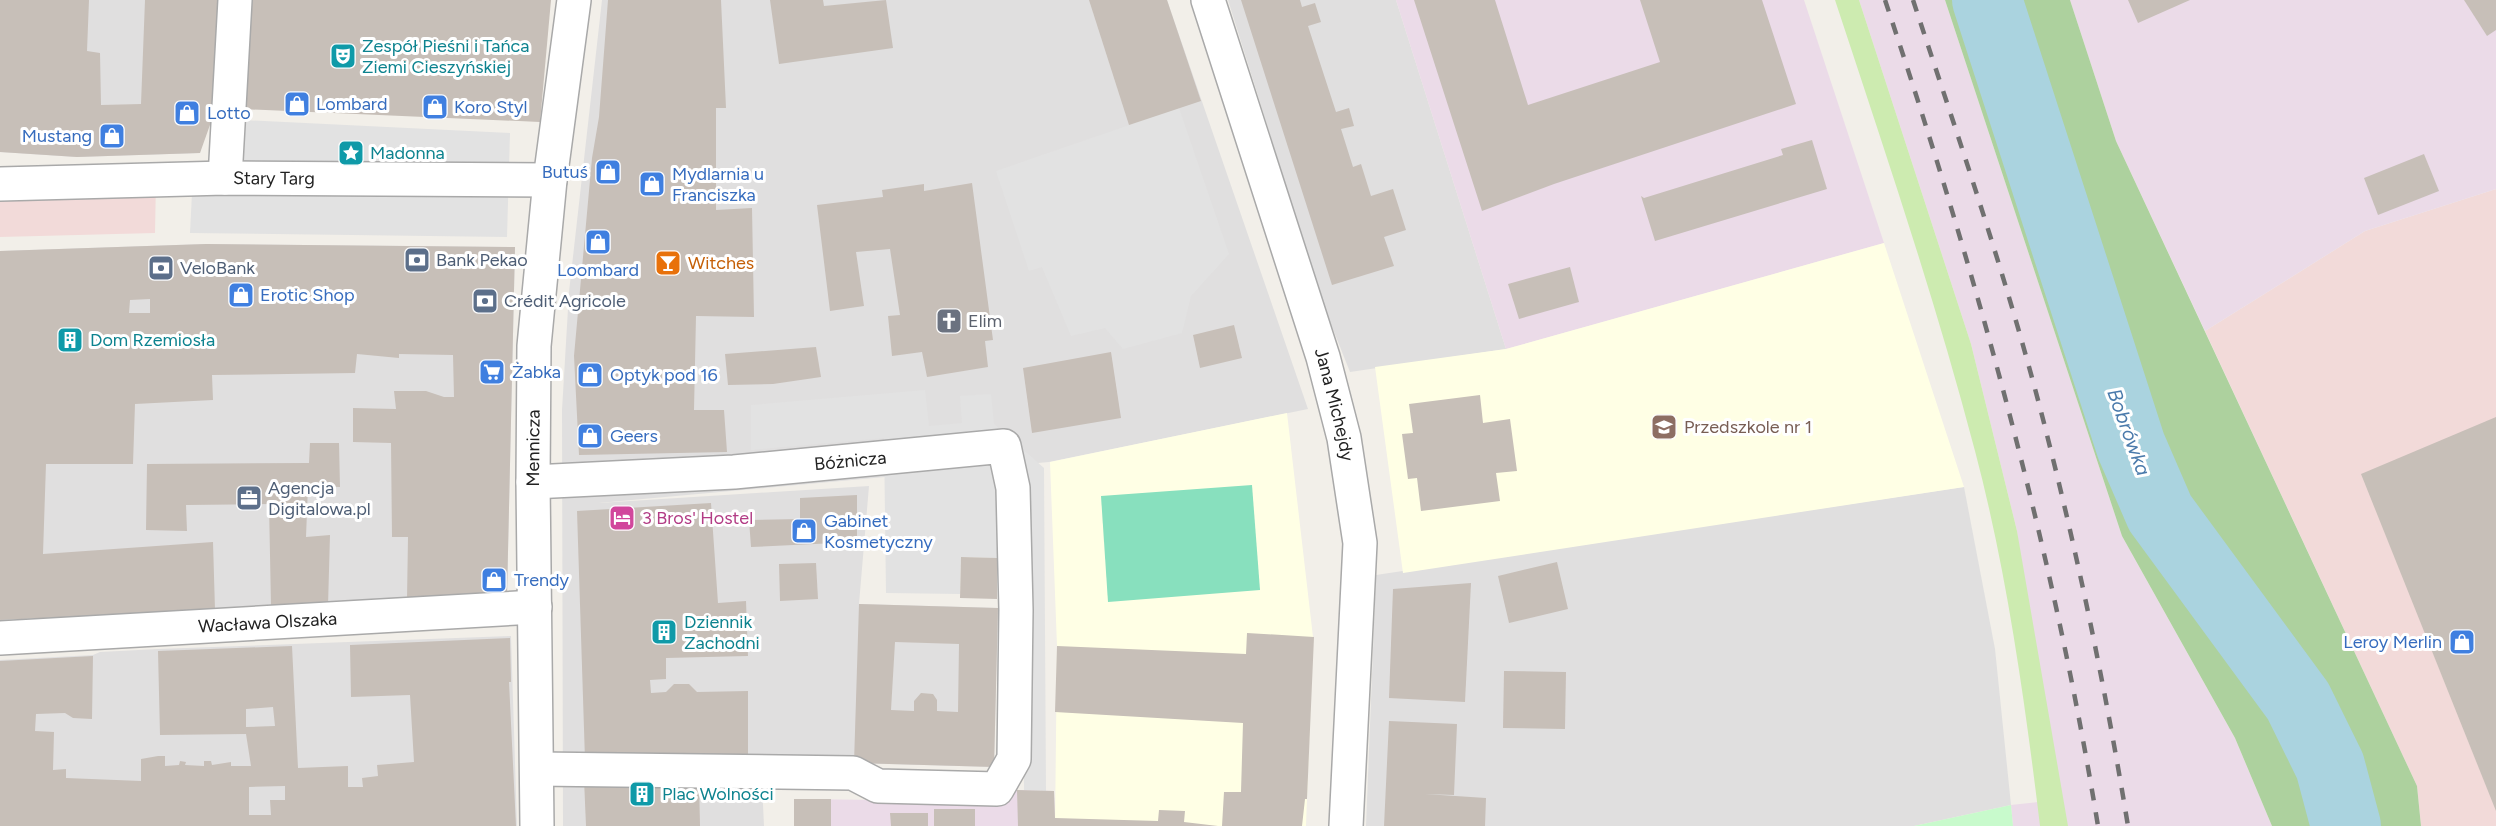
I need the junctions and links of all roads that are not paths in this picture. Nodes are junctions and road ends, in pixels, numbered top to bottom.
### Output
1 (235, 0) edge
2 (574, 0) edge
3 (1208, 0) edge
4 (225, 178) junction
5 (550, 180) junction
6 (0, 184) edge
7 (533, 482) junction
8 (535, 607) junction
9 (0, 638) edge
10 (537, 770) junction
11 (537, 826) edge
12 (1346, 826) edge

1 - 4 street
2 - 5 street, Mennicza
3 - 12 street, Jana Michejdy
4 - 5 street, Stary Targ
4 - 6 street, Stary Targ
5 - 7 street, Mennicza
7 - 8 street, Mennicza
7 - 10 street, Bóżnicza
8 - 9 street, Wacława Olszaka
8 - 10 street, Mennicza
10 - 11 street, Mennicza

